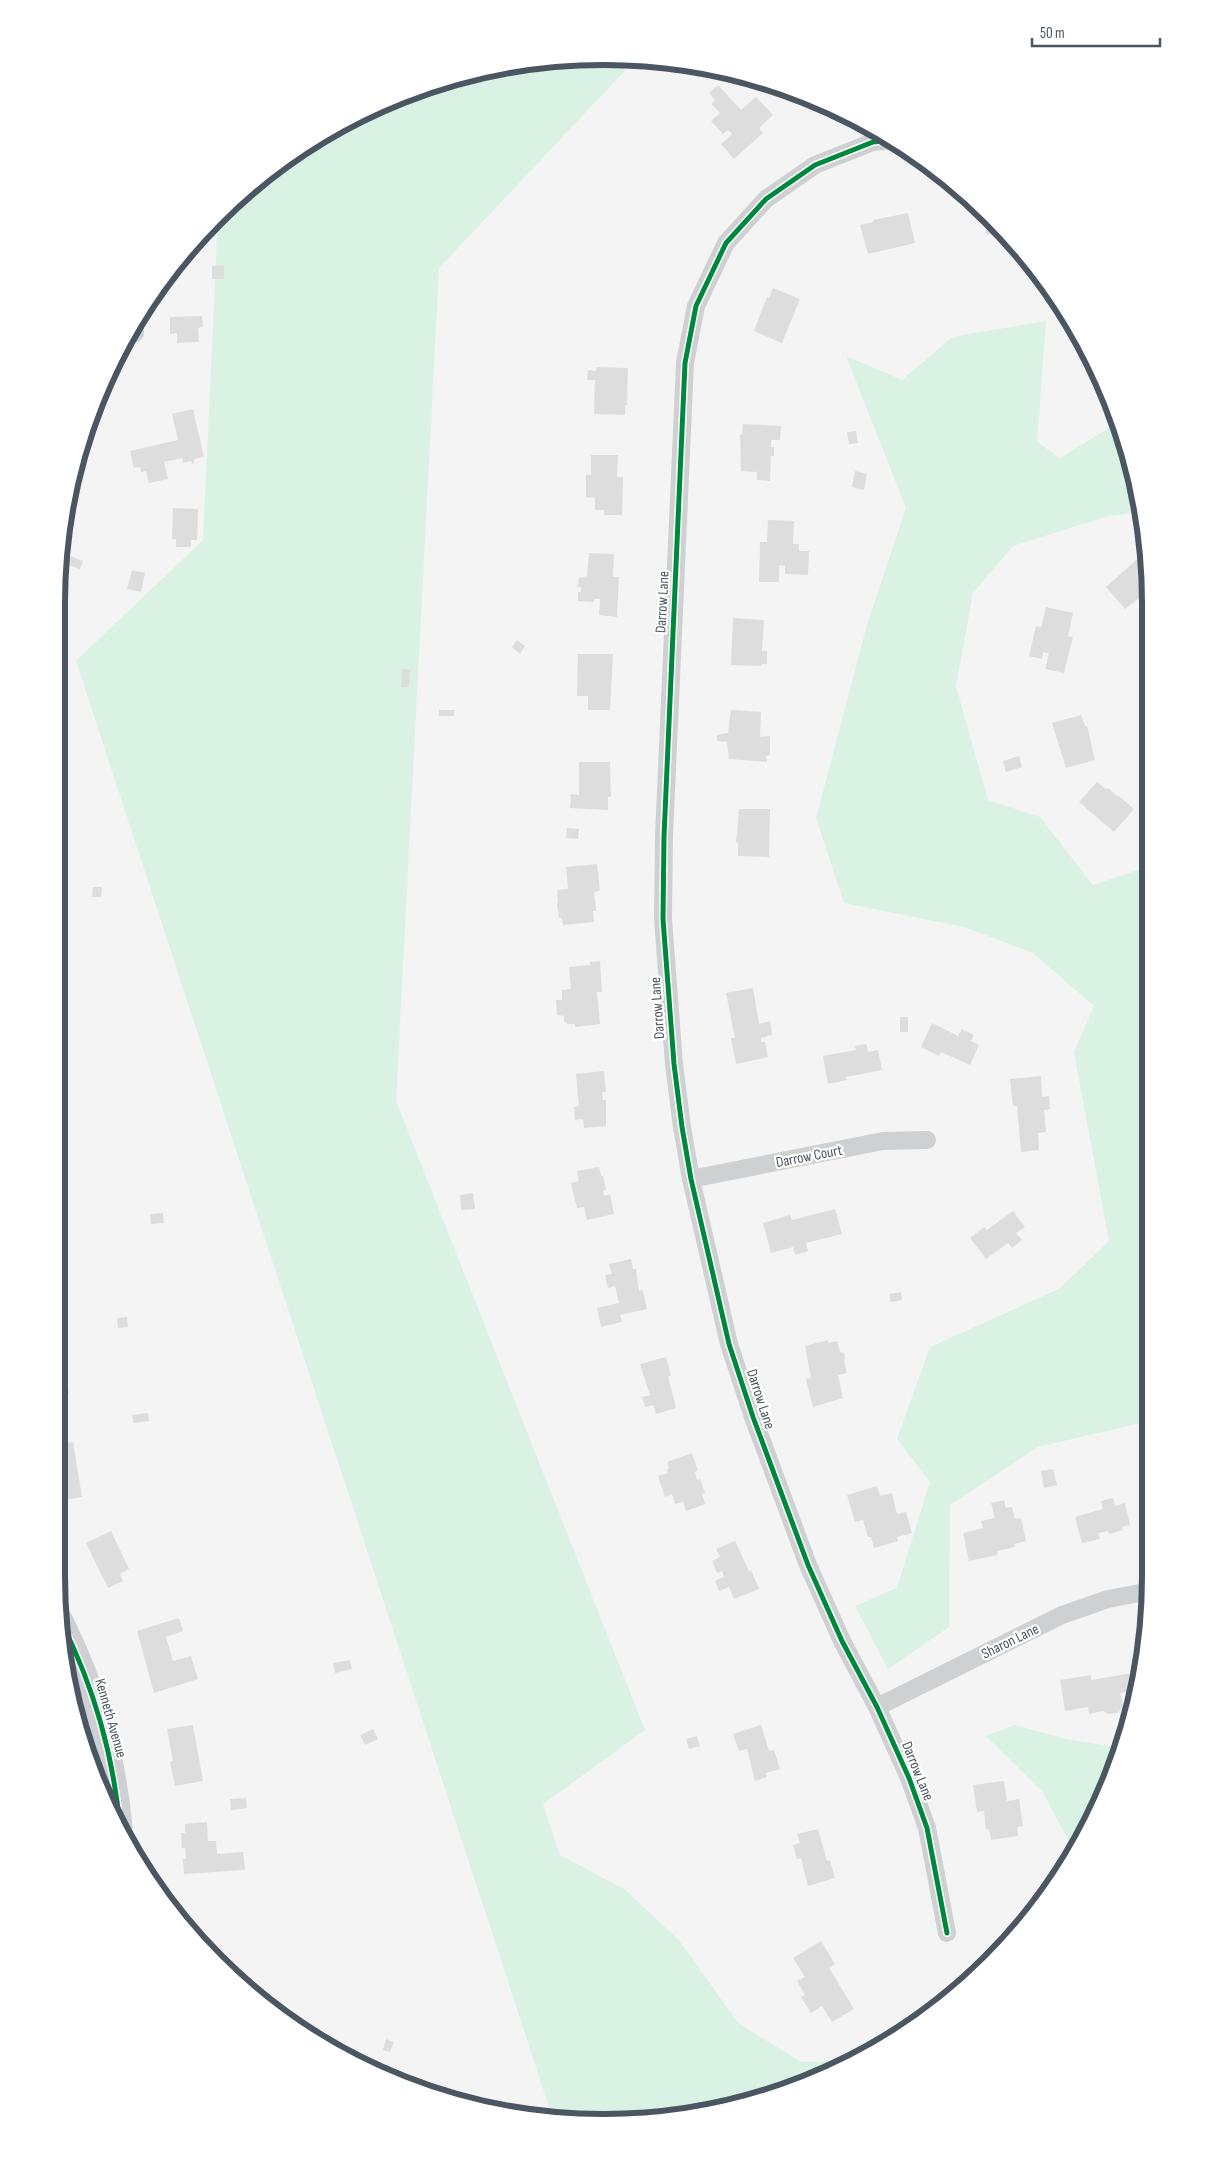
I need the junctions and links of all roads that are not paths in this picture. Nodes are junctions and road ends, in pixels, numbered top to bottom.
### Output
1 (880, 141) edge
2 (927, 1140) dead end
3 (691, 1178) junction
4 (1142, 1593) edge
5 (69, 1638) edge
6 (876, 1707) junction
7 (117, 1806) edge
8 (947, 1933) dead end

1 - 3 street, Darrow Lane
2 - 3 street, Darrow Court
3 - 6 street, Darrow Lane
4 - 6 street, Sharon Lane
5 - 7 street, Kenneth Avenue
6 - 8 street, Darrow Lane

